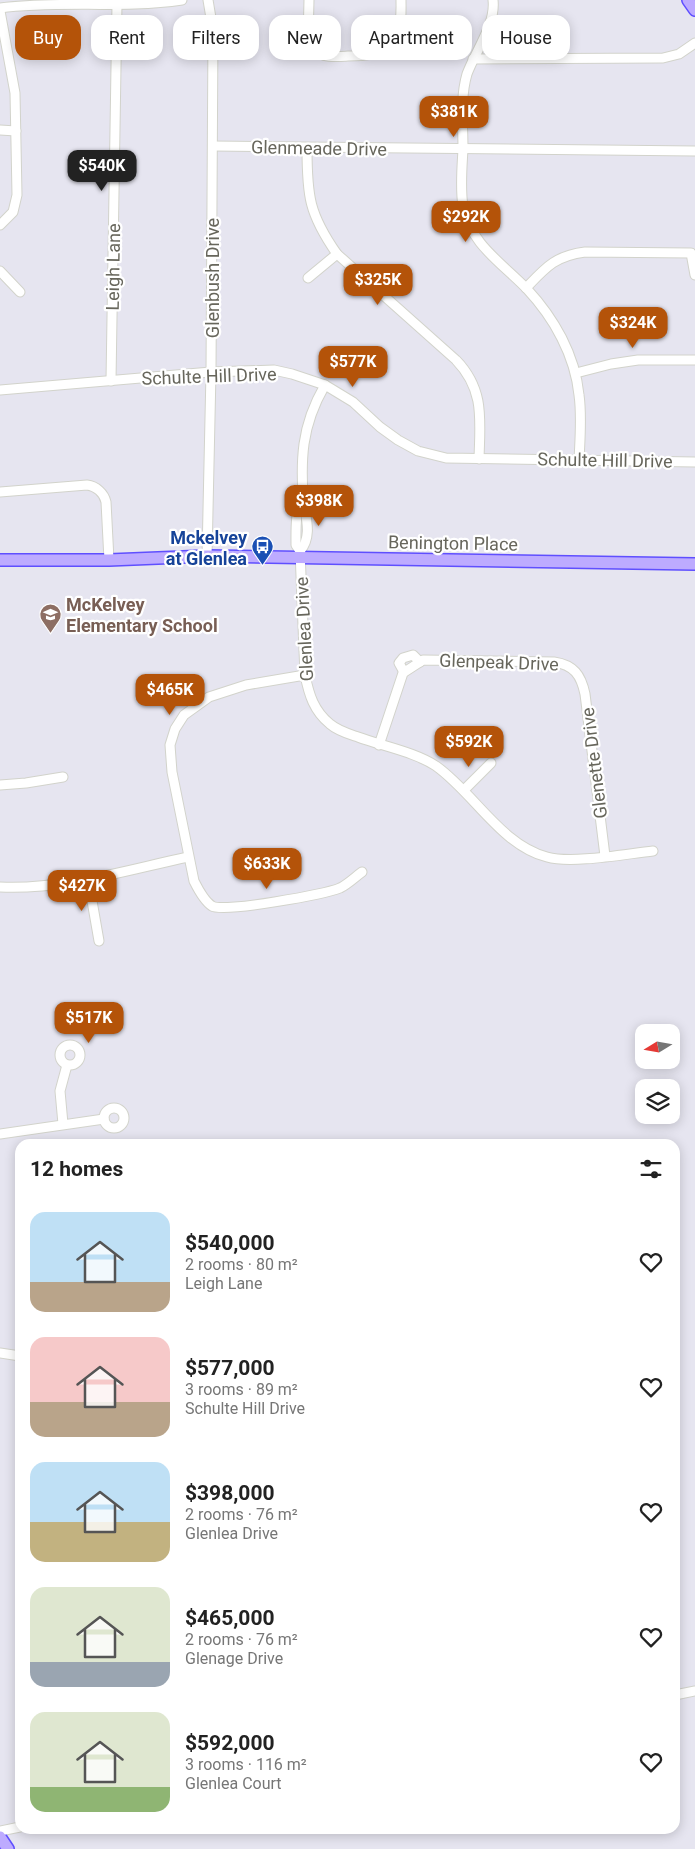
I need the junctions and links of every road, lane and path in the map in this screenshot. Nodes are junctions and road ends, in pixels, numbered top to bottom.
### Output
1 (182, 0) edge
2 (208, 0) edge
3 (309, 0) edge
4 (400, 0) edge
5 (493, 0) edge
6 (688, 0) edge
7 (117, 4) junction
8 (0, 10) edge
9 (695, 10) edge
10 (695, 43) edge
11 (473, 59) junction
12 (0, 130) edge
13 (16, 131) junction
14 (213, 146) junction
15 (307, 148) junction
16 (463, 150) junction
17 (695, 152) edge
18 (0, 225) edge
19 (338, 254) junction
20 (0, 271) edge
21 (695, 275) edge
22 (308, 278) dead end
23 (526, 288) junction
24 (20, 292) dead end
25 (695, 360) edge
26 (211, 372) junction
27 (576, 373) junction
28 (111, 380) junction
29 (325, 385) junction
30 (0, 390) edge
31 (479, 458) junction
32 (579, 460) junction
33 (695, 462) edge
34 (0, 492) edge
35 (300, 554) junction
36 (207, 556) junction
37 (0, 560) edge
38 (109, 560) junction
39 (695, 564) edge
40 (577, 673) joint
41 (305, 675) junction
42 (379, 745) junction
43 (491, 763) dead end
44 (64, 777) dead end
45 (0, 785) edge
46 (464, 790) junction
47 (652, 851) dead end
48 (605, 856) junction
49 (188, 857) junction
50 (362, 872) dead end
51 (88, 878) junction
52 (0, 886) edge
53 (99, 941) dead end
54 (67, 1065) dead end
55 (104, 1119) dead end
56 (63, 1124) junction
57 (0, 1134) edge
58 (0, 1353) edge
59 (15, 1355) edge
60 (695, 1691) edge
61 (680, 1694) edge
62 (15, 1828) edge
63 (0, 1831) edge
64 (0, 1837) edge
65 (8, 1849) edge

1 - 7 street
2 - 14 street, Glenbush Drive
3 - 4 street
5 - 11 street
6 - 9 main road
7 - 8 street
7 - 28 street, Leigh Lane
8 - 13 street
10 - 11 street
11 - 16 street
12 - 13 street
13 - 18 street
14 - 15 street, Glenmeade Drive
14 - 26 street, Glenbush Drive
15 - 16 street, Glenmeade Drive
15 - 19 street
16 - 17 street, Glenmeade Drive
16 - 23 street
19 - 22 street
19 - 31 street
20 - 24 street
21 - 23 street
23 - 27 street
25 - 27 street
26 - 28 street, Schulte Hill Drive
26 - 29 street, Schulte Hill Drive
26 - 36 street, Glenbush Drive
27 - 32 street
28 - 30 street, Schulte Hill Drive
29 - 31 street, Schulte Hill Drive
29 - 35 street, Glenlea Drive
31 - 32 street, Schulte Hill Drive
32 - 33 street, Schulte Hill Drive
34 - 38 street
35 - 36 main road, Benington Place
35 - 39 main road, Benington Place
35 - 41 street, Glenlea Drive
36 - 38 main road, Benington Place
37 - 38 main road, Benington Place
40 - 42 street, Glenpeak Drive
40 - 48 street, Glenette Drive
41 - 42 street, Glenlea Drive
41 - 49 street
42 - 46 street, Glenlea Drive
43 - 46 street
44 - 45 street
46 - 48 street, Glenlea Drive
47 - 48 street, Glenlea Drive
49 - 50 street
49 - 51 street
51 - 52 street
51 - 53 street
54 - 56 street
55 - 56 street
56 - 57 street
58 - 59 street
60 - 61 street
62 - 63 street
64 - 65 main road

